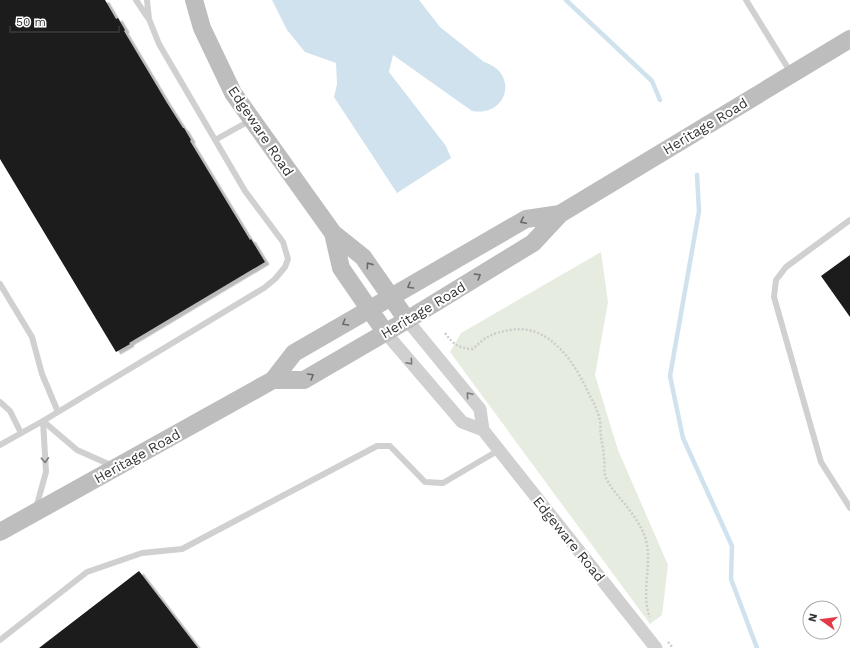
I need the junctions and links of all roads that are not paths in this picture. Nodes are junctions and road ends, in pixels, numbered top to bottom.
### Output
1 (136, 0) edge
2 (147, 0) edge
3 (194, 0) edge
4 (746, 0) edge
5 (149, 19) junction
6 (850, 39) edge
7 (792, 74) junction
8 (251, 120) junction
9 (215, 140) junction
10 (560, 214) junction
11 (850, 220) edge
12 (333, 233) junction
13 (0, 284) edge
14 (391, 297) junction
15 (369, 310) junction
16 (407, 320) junction
17 (385, 332) junction
18 (273, 380) junction
19 (0, 402) edge
20 (58, 412) junction
21 (43, 421) junction
22 (483, 430) junction
23 (21, 433) junction
24 (0, 445) edge
25 (498, 450) junction
26 (117, 467) junction
27 (850, 508) edge
28 (34, 513) junction
29 (0, 532) edge
30 (0, 640) edge
31 (656, 648) edge

1 - 5 lane
2 - 5 lane
3 - 8 main road, Edgeware Road
4 - 7 lane
5 - 9 lane
6 - 7 main road, Heritage Road
7 - 10 main road, Heritage Road
8 - 9 lane
8 - 12 main road, Edgeware Road
9 - 20 lane
10 -> 14 main road, Heritage Road
16 -> 10 main road, Heritage Road
11 - 27 lane
14 -> 12 main road, Edgeware Road
12 - 15 main road, Edgeware Road
13 - 20 lane
14 - 15 main road, Heritage Road
14 - 16 main road, Edgeware Road
15 - 17 main road, Edgeware Road
15 -> 18 main road, Heritage Road
16 - 17 main road, Heritage Road
22 -> 16 street, Edgeware Road
18 -> 17 main road, Heritage Road
17 -> 22 street, Edgeware Road
18 - 26 main road, Heritage Road
19 - 23 lane
20 - 21 lane
21 - 23 lane
21 - 26 lane
21 -> 28 lane
22 - 25 street, Edgeware Road
23 - 24 lane
25 - 30 lane
25 - 31 street, Edgeware Road
26 - 28 main road, Heritage Road
28 - 29 main road, Heritage Road

